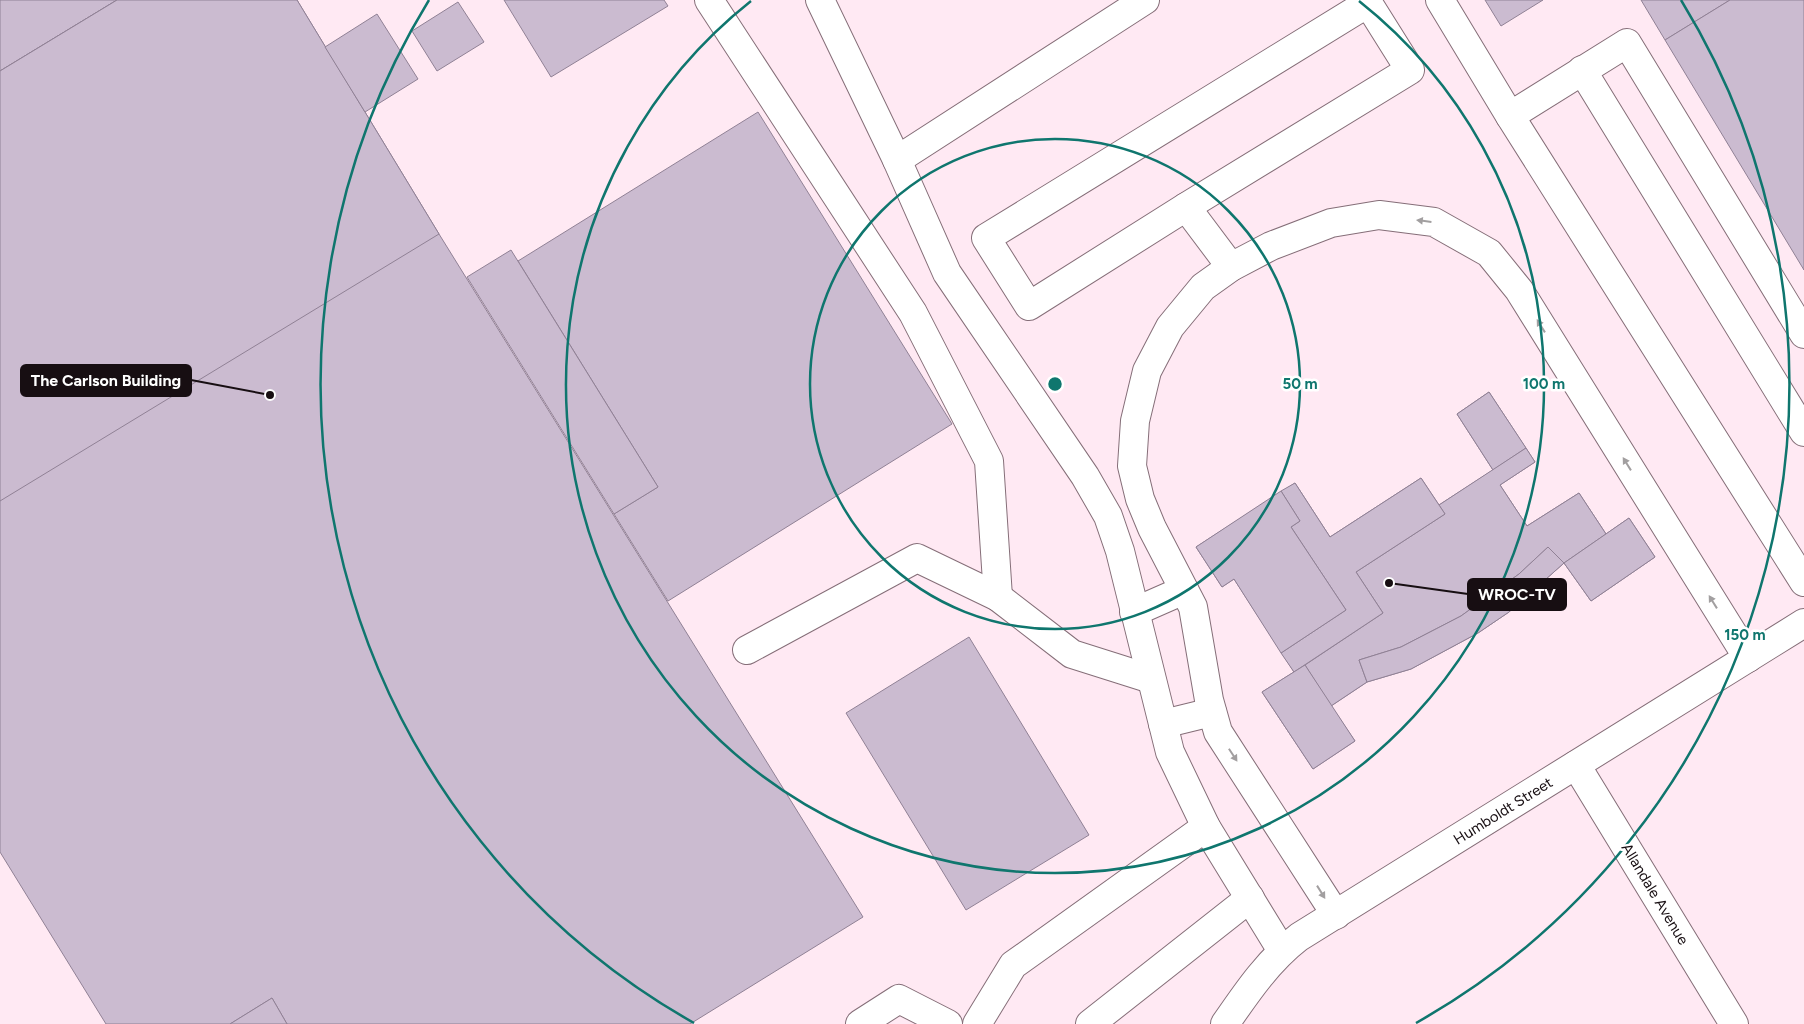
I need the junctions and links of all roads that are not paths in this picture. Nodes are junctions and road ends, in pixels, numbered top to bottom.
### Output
1 (708, 0) edge
2 (820, 0) edge
3 (1145, 0) edge
4 (1440, 0) edge
5 (1582, 70) junction
6 (1510, 116) junction
7 (898, 160) junction
8 (1186, 207) junction
9 (1231, 267) junction
10 (1804, 334) edge
11 (1804, 432) edge
12 (1796, 553) edge
13 (1804, 582) edge
14 (1184, 590) junction
15 (998, 597) junction
16 (1134, 612) junction
17 (1804, 623) edge
18 (747, 650) dead end
19 (1748, 658) junction
20 (1151, 679) junction
21 (1212, 712) junction
22 (1163, 724) junction
23 (1576, 765) junction
24 (1206, 827) junction
25 (1250, 898) junction
26 (1336, 915) junction
27 (1282, 951) junction
28 (1235, 1019) edge
29 (860, 1024) edge
30 (948, 1024) edge
31 (977, 1024) edge
32 (1090, 1024) edge
33 (1734, 1024) edge

1 - 15 street
2 - 7 street
3 - 7 street
4 - 6 street
5 - 6 street
5 - 10 street
5 - 11 street
6 - 12 street
7 - 16 street
8 - 8 street
8 - 9 street
9 - 14 street
19 -> 9 street
12 - 13 street
14 - 16 street
14 - 21 street
15 - 18 street
15 - 20 street
16 - 20 street
17 - 19 street, Humboldt Street
19 - 23 street, Humboldt Street
20 - 22 street
21 - 22 street
21 -> 26 street
22 - 24 street
23 - 26 street, Humboldt Street
23 - 33 street, Allandale Avenue
24 - 25 street
24 - 31 street
25 - 27 street
25 - 32 street
26 - 27 street, Humboldt Street
27 - 28 street, Humboldt Street
29 - 30 street

